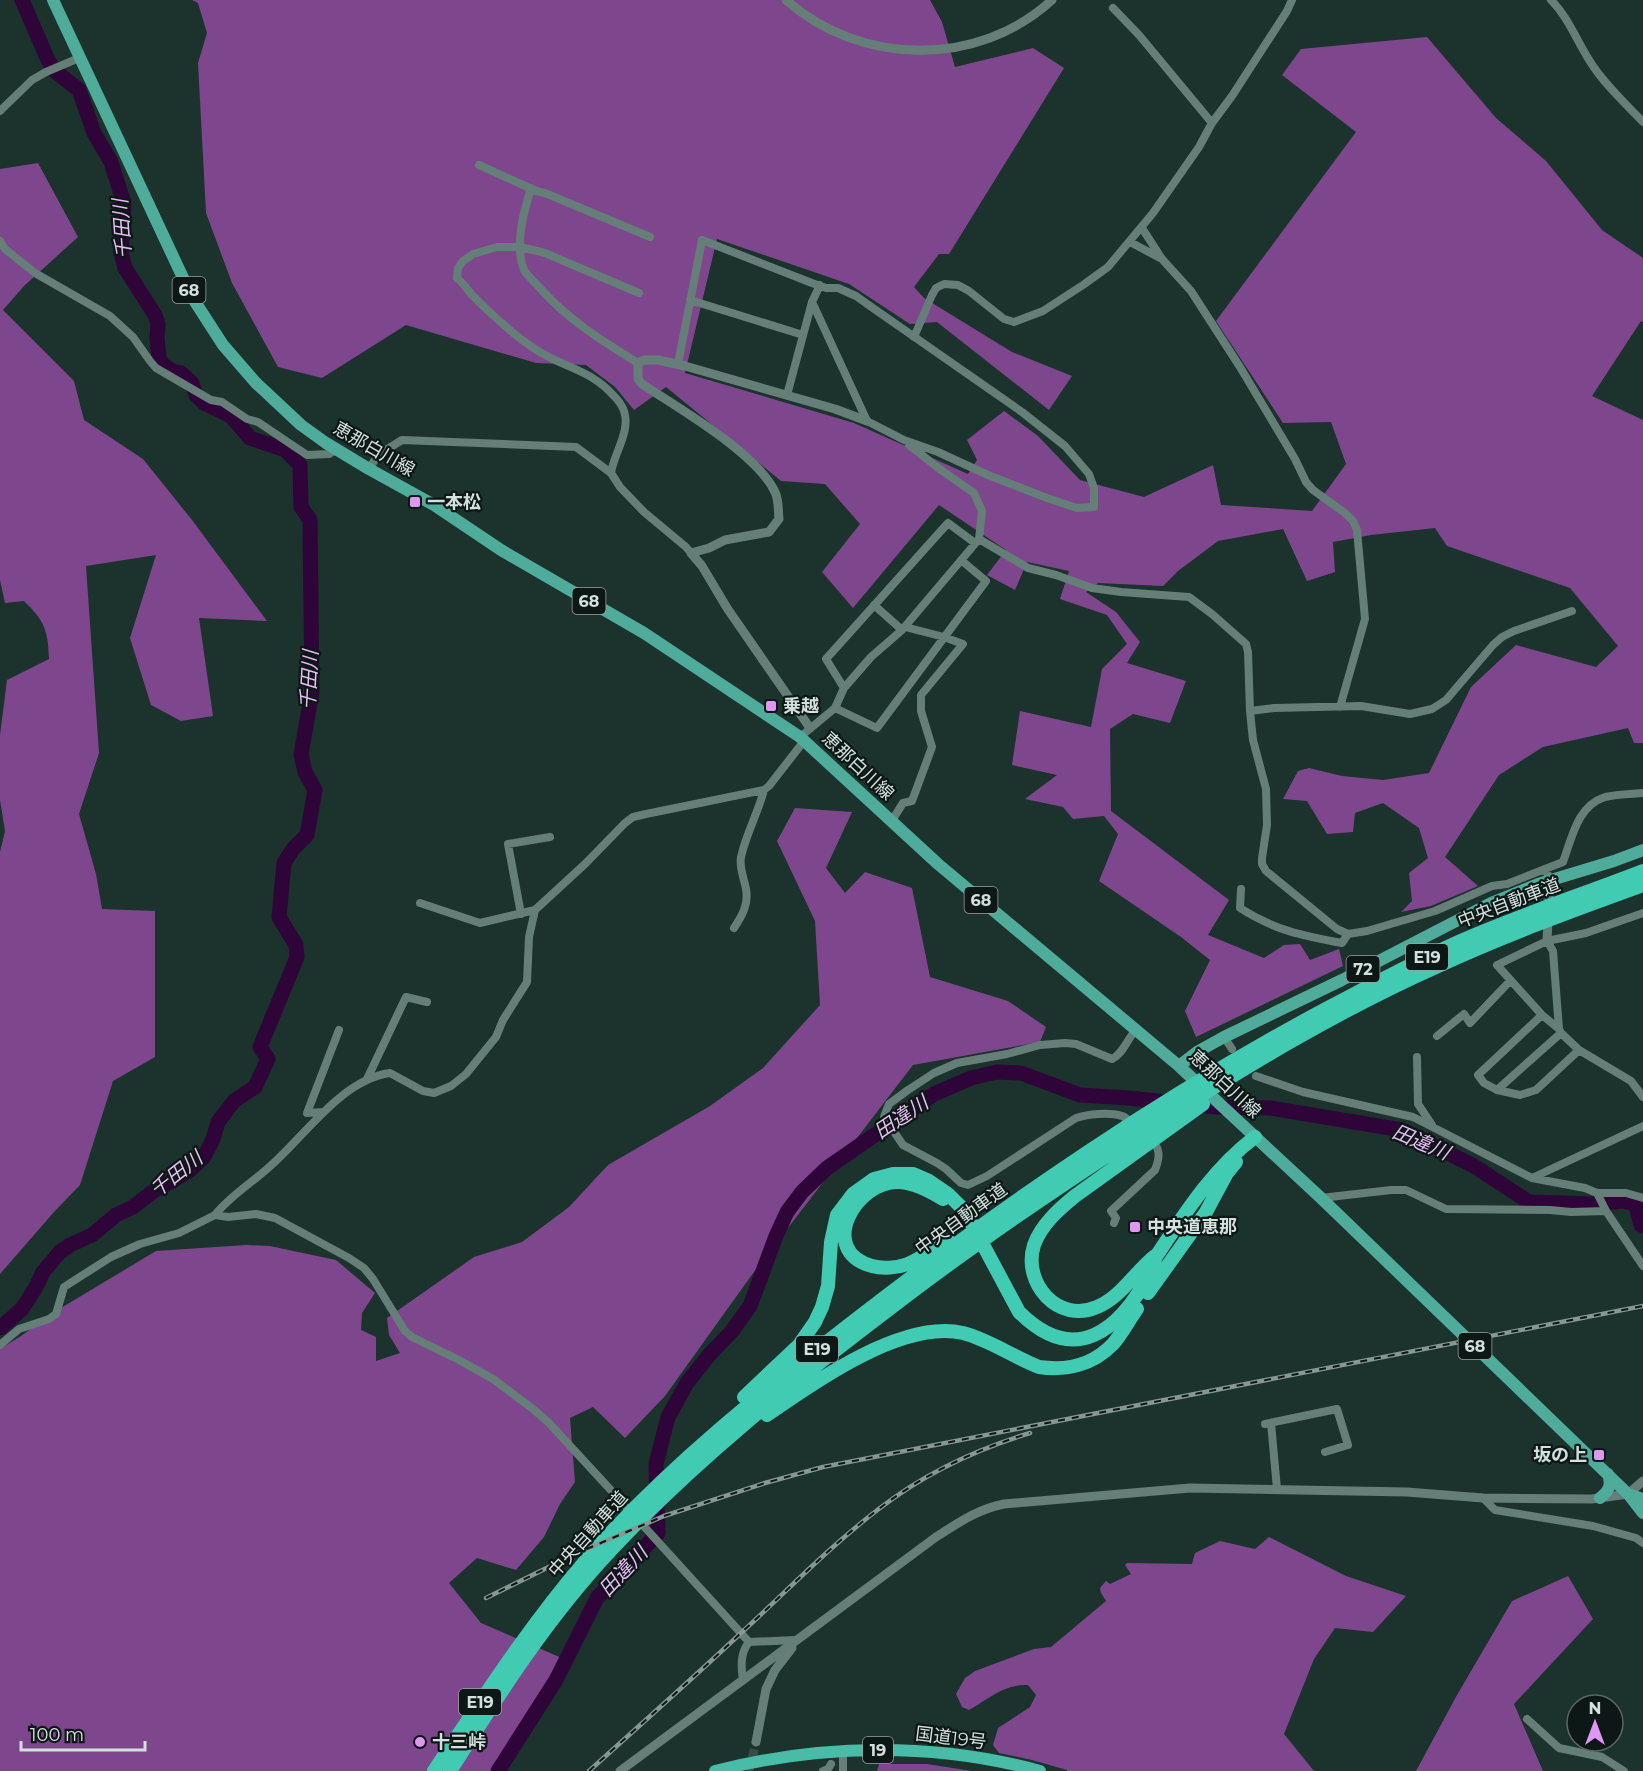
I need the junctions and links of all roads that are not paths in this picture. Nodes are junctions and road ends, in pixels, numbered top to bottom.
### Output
1 (53, 0) edge
2 (786, 0) edge
3 (1052, 0) edge
4 (1292, 0) edge
5 (1551, 0) edge
6 (1113, 8) dead end
7 (79, 58) junction
8 (0, 111) edge
9 (1643, 122) edge
10 (1212, 123) junction
11 (479, 165) dead end
12 (531, 188) junction
13 (1142, 228) junction
14 (650, 237) dead end
15 (0, 242) edge
16 (1130, 242) junction
17 (520, 247) junction
18 (1162, 259) junction
19 (820, 285) junction
20 (639, 293) dead end
21 (690, 300) junction
22 (812, 302) junction
23 (803, 335) junction
24 (914, 337) junction
25 (638, 363) junction
26 (678, 364) junction
27 (788, 395) junction
28 (867, 421) junction
29 (904, 440) junction
30 (337, 449) junction
31 (369, 469) junction
32 (611, 473) junction
33 (977, 541) junction
34 (691, 553) junction
35 (961, 560) junction
36 (874, 605) junction
37 (1572, 611) dead end
38 (903, 629) junction
39 (944, 637) junction
40 (844, 688) junction
41 (1340, 706) junction
42 (835, 708) junction
43 (1250, 711) junction
44 (810, 728) junction
45 (802, 740) junction
46 (764, 790) junction
47 (1643, 793) edge
48 (891, 822) junction
49 (550, 837) dead end
50 (1643, 850) edge
51 (1643, 871) edge
52 (1549, 877) junction
53 (1643, 885) edge
54 (1241, 889) dead end
55 (420, 903) dead end
56 (535, 910) junction
57 (1643, 913) edge
58 (520, 914) junction
59 (734, 928) dead end
60 (1348, 934) junction
61 (1546, 939) junction
62 (1510, 981) junction
63 (427, 1002) dead end
64 (1542, 1015) junction
65 (339, 1030) dead end
66 (1136, 1030) junction
67 (1560, 1031) junction
68 (1437, 1036) dead end
69 (1224, 1037) junction
70 (1232, 1049) dead end
71 (1579, 1050) junction
72 (1417, 1058) dead end
73 (1179, 1066) junction
74 (1228, 1075) junction
75 (1256, 1076) dead end
76 (366, 1079) junction
77 (1497, 1090) junction
78 (1643, 1097) edge
79 (323, 1112) junction
80 (1643, 1126) edge
81 (1432, 1127) junction
82 (1255, 1137) junction
83 (1127, 1142) junction
84 (1532, 1178) junction
85 (1597, 1193) junction
86 (1321, 1198) junction
87 (1643, 1198) edge
88 (1606, 1211) junction
89 (215, 1215) junction
90 (987, 1223) junction
91 (1114, 1223) dead end
92 (952, 1247) junction
93 (1156, 1255) junction
94 (1643, 1266) edge
95 (1122, 1331) junction
96 (0, 1345) edge
97 (1325, 1452) dead end
98 (694, 1466) junction
99 (1608, 1474) junction
100 (1643, 1481) edge
101 (1277, 1489) junction
102 (1628, 1494) junction
103 (1484, 1498) junction
104 (1600, 1498) junction
105 (1643, 1499) edge
106 (1643, 1514) edge
107 (1643, 1543) edge
108 (531, 1638) junction
109 (796, 1640) junction
110 (749, 1642) junction
111 (747, 1678) junction
112 (766, 1689) junction
113 (1527, 1719) dead end
114 (756, 1742) tunnel mouth
115 (843, 1756) junction
116 (831, 1764) dead end
117 (434, 1771) edge
118 (450, 1771) edge
119 (620, 1771) edge
120 (715, 1771) edge
121 (737, 1771) edge
122 (823, 1771) edge
123 (843, 1771) edge
124 (1025, 1771) edge
125 (1040, 1771) edge
126 (1624, 1771) edge

1 - 7 main road, 恵那白川線 / 68
2 - 3 street
4 - 10 street
5 - 9 street
6 - 10 street
7 - 8 street
7 - 30 main road, 恵那白川線 / 68
10 - 13 street
11 - 12 street
12 - 14 street
12 - 17 street
13 - 16 street
13 - 18 street
15 - 30 street
16 - 18 street
16 - 24 street
17 - 20 street
17 - 25 street
17 - 32 street
18 - 41 street
19 - 21 street
19 - 22 street
19 - 24 street
21 - 23 street
21 - 26 street
22 - 23 street
22 - 28 street
23 - 27 street
24 - 29 street
25 - 26 street
25 - 34 street
26 - 27 street
27 - 28 street
28 - 29 street
29 - 33 street
30 - 31 main road, 恵那白川線 / 68
31 - 32 street
31 - 45 main road, 恵那白川線 / 68
32 - 34 street
33 - 35 street
33 - 36 street
33 - 43 street
34 - 44 street
35 - 38 street
35 - 39 street
36 - 38 street
36 - 40 street
37 - 41 street
38 - 39 street
38 - 40 street
39 - 42 street
39 - 48 street
40 - 42 street
41 - 43 street
42 - 44 street
43 - 60 street
44 - 45 street
45 - 46 street
45 - 48 main road, 恵那白川線 / 68
46 - 56 street
46 - 59 street
47 - 52 street
48 - 66 main road, 恵那白川線 / 68
49 - 58 street
50 - 52 main road, 72
51 - 74 highway, 中央自動車道 / E19
52 - 60 street
52 - 61 street
52 - 69 main road, 72
53 - 74 highway, 中央自動車道 / E19
54 - 60 street
55 - 58 street
56 - 58 street
56 - 76 street
57 - 61 street
61 - 62 street
61 - 67 street
62 - 64 street
62 - 68 street
63 - 76 street
64 - 67 street
64 - 77 street
65 - 79 street
66 - 73 main road, 恵那白川線 / 68
66 - 91 street
67 - 71 street
67 - 77 street
69 - 70 street
69 - 73 main road, 72
71 - 77 street
71 - 78 street
72 - 81 street
73 - 82 main road, 恵那白川線 / 68
74 - 83 highway
74 - 83 highway, 中央自動車道 / E19
75 - 81 street
76 - 79 street
79 - 89 street
80 - 84 street
81 - 84 street
82 - 86 main road, 恵那白川線 / 68
82 - 93 highway
82 - 95 highway
83 - 90 highway, 中央自動車道 / E19
83 - 90 highway, 中央自動車道 / E19
83 - 93 highway
84 - 85 street
85 - 87 street
85 - 88 street
86 - 88 street
86 - 99 main road, 恵那白川線 / 68
88 - 94 street
89 - 96 street
89 - 110 street
90 - 92 highway, 中央自動車道 / E19
92 - 95 highway
92 - 98 highway, 中央自動車道 / E19
93 - 98 highway
95 - 98 highway
97 - 101 street
98 - 108 highway, 中央自動車道 / E19
98 - 108 highway, 中央自動車道 / E19
99 - 102 main road, 恵那白川線 / 68
99 - 104 main road
100 - 102 street
101 - 103 street
101 - 109 street
102 - 104 street
102 - 105 main road, 恵那白川線 / 68
102 - 106 main road
103 - 104 street
103 - 107 street
108 - 117 highway, 中央自動車道 / E19
108 - 118 highway, 中央自動車道 / E19
109 - 110 street
109 - 111 street
109 - 112 street
110 - 111 street
111 - 112 street
111 - 119 street
112 - 114 street
113 - 126 street
115 - 121 highway, 国道19号 / 19
115 - 123 street
115 - 124 highway, 国道19号 / 19
116 - 122 street
120 - 125 highway, 国道19号 / 19

